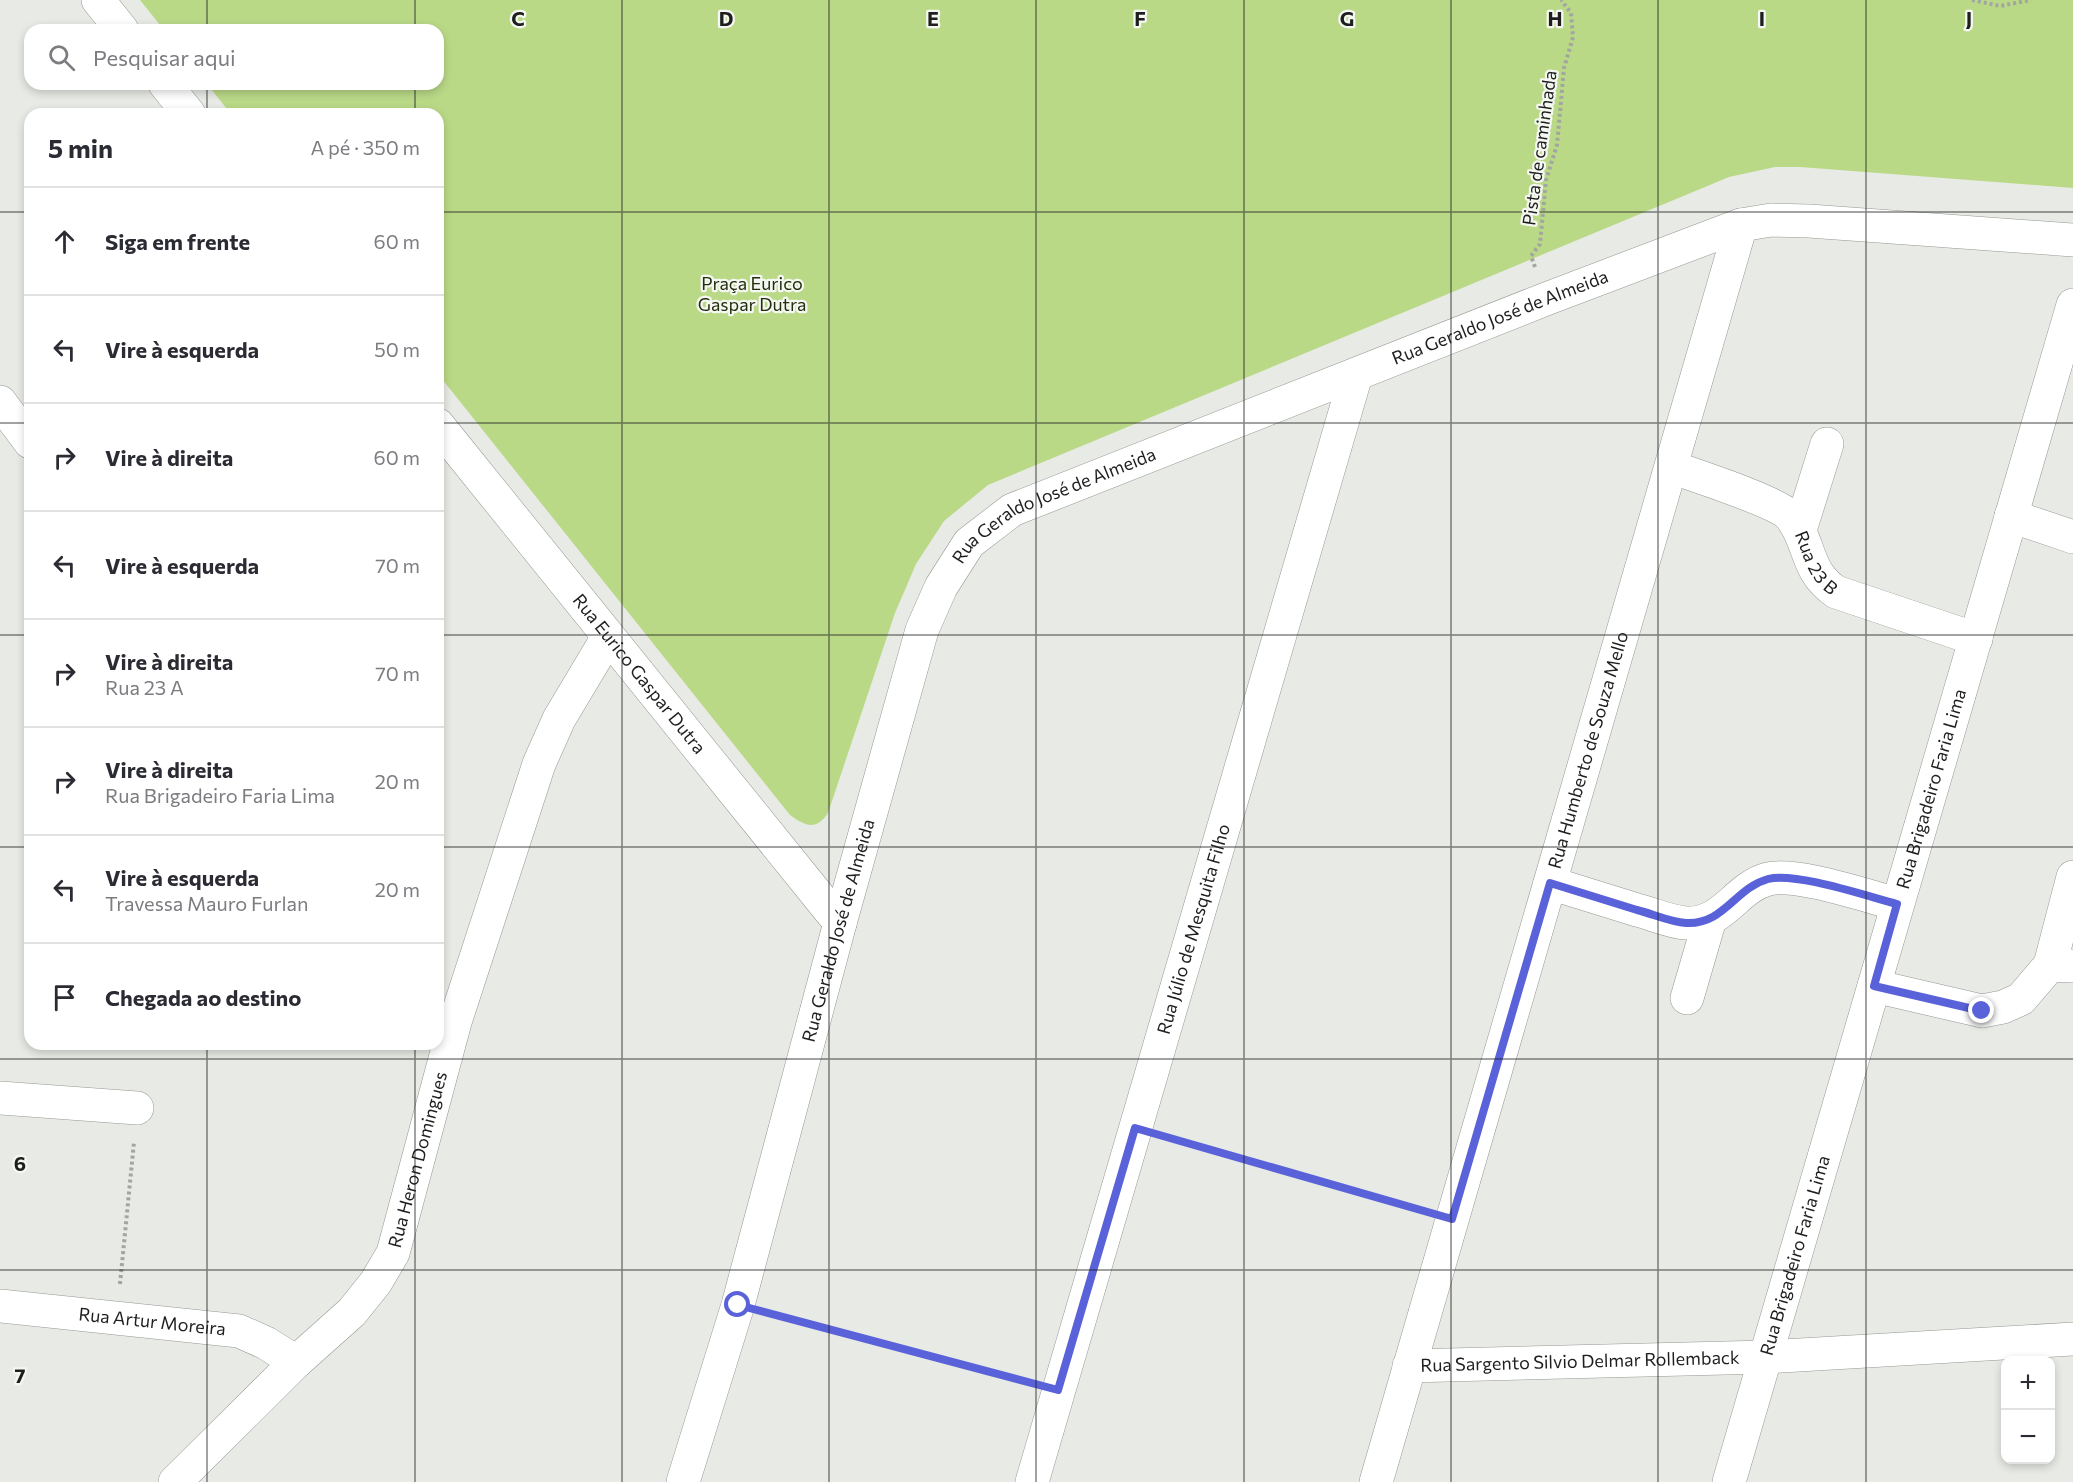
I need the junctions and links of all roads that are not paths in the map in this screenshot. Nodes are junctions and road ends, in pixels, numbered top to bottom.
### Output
1 (98, 0) edge
2 (117, 24) edge
3 (170, 90) edge
4 (184, 108) edge
5 (1741, 225) junction
6 (2073, 240) edge
7 (2073, 305) edge
8 (1356, 375) junction
9 (0, 402) edge
10 (444, 433) edge
11 (24, 434) edge
12 (1827, 444) dead end
13 (1671, 467) junction
14 (2011, 516) junction
15 (1800, 530) junction
16 (2073, 537) edge
17 (608, 638) junction
18 (1976, 639) junction
19 (2073, 877) edge
20 (1550, 883) junction
21 (1897, 904) junction
22 (1710, 919) junction
23 (840, 923) junction
24 (2062, 965) edge
25 (1874, 986) junction
26 (1687, 998) dead end
27 (447, 1010) edge
28 (438, 1050) edge
29 (0, 1098) edge
30 (137, 1108) road end
31 (0, 1306) edge
32 (2073, 1339) edge
33 (1766, 1357) junction
34 (296, 1362) junction
35 (1409, 1366) junction
36 (175, 1482) edge
37 (683, 1482) edge
38 (1032, 1482) edge
39 (1376, 1482) edge
40 (1729, 1482) edge

1 - 2 street
3 - 4 street
5 - 6 street, Rua Geraldo José de Almeida
5 - 8 street, Rua Geraldo José de Almeida
5 - 13 street, Rua Humberto de Souza Mello
7 - 14 street, Rua Brigadeiro Faria Lima
8 - 23 street, Rua Geraldo José de Almeida
8 - 38 street, Rua Júlio de Mesquita Filho
9 - 11 street
10 - 17 street, Rua Eurico Gaspar Dutra
12 - 15 street
13 - 15 street, Rua 23 B
13 - 20 street, Rua Humberto de Souza Mello
14 - 16 street
14 - 18 street, Rua Brigadeiro Faria Lima
15 - 18 street, Rua 23 B
17 - 23 street, Rua Eurico Gaspar Dutra
17 - 27 street, Rua Heron Domingues
18 - 21 street, Rua Brigadeiro Faria Lima
19 - 24 street
20 - 22 street
20 - 35 street, Rua Humberto de Souza Mello
21 - 22 street
21 - 25 street, Rua Brigadeiro Faria Lima
22 - 26 street
23 - 37 street, Rua Geraldo José de Almeida
24 - 25 street
25 - 33 street, Rua Brigadeiro Faria Lima
28 - 34 street, Rua Heron Domingues
29 - 30 street
31 - 34 street, Rua Artur Moreira
32 - 33 street, Rua Sargento Silvio Delmar Rollemback
33 - 35 street, Rua Sargento Silvio Delmar Rollemback
33 - 40 street, Rua Brigadeiro Faria Lima
34 - 36 street, Rua Heron Domingues
35 - 39 street, Rua Humberto de Souza Mello

